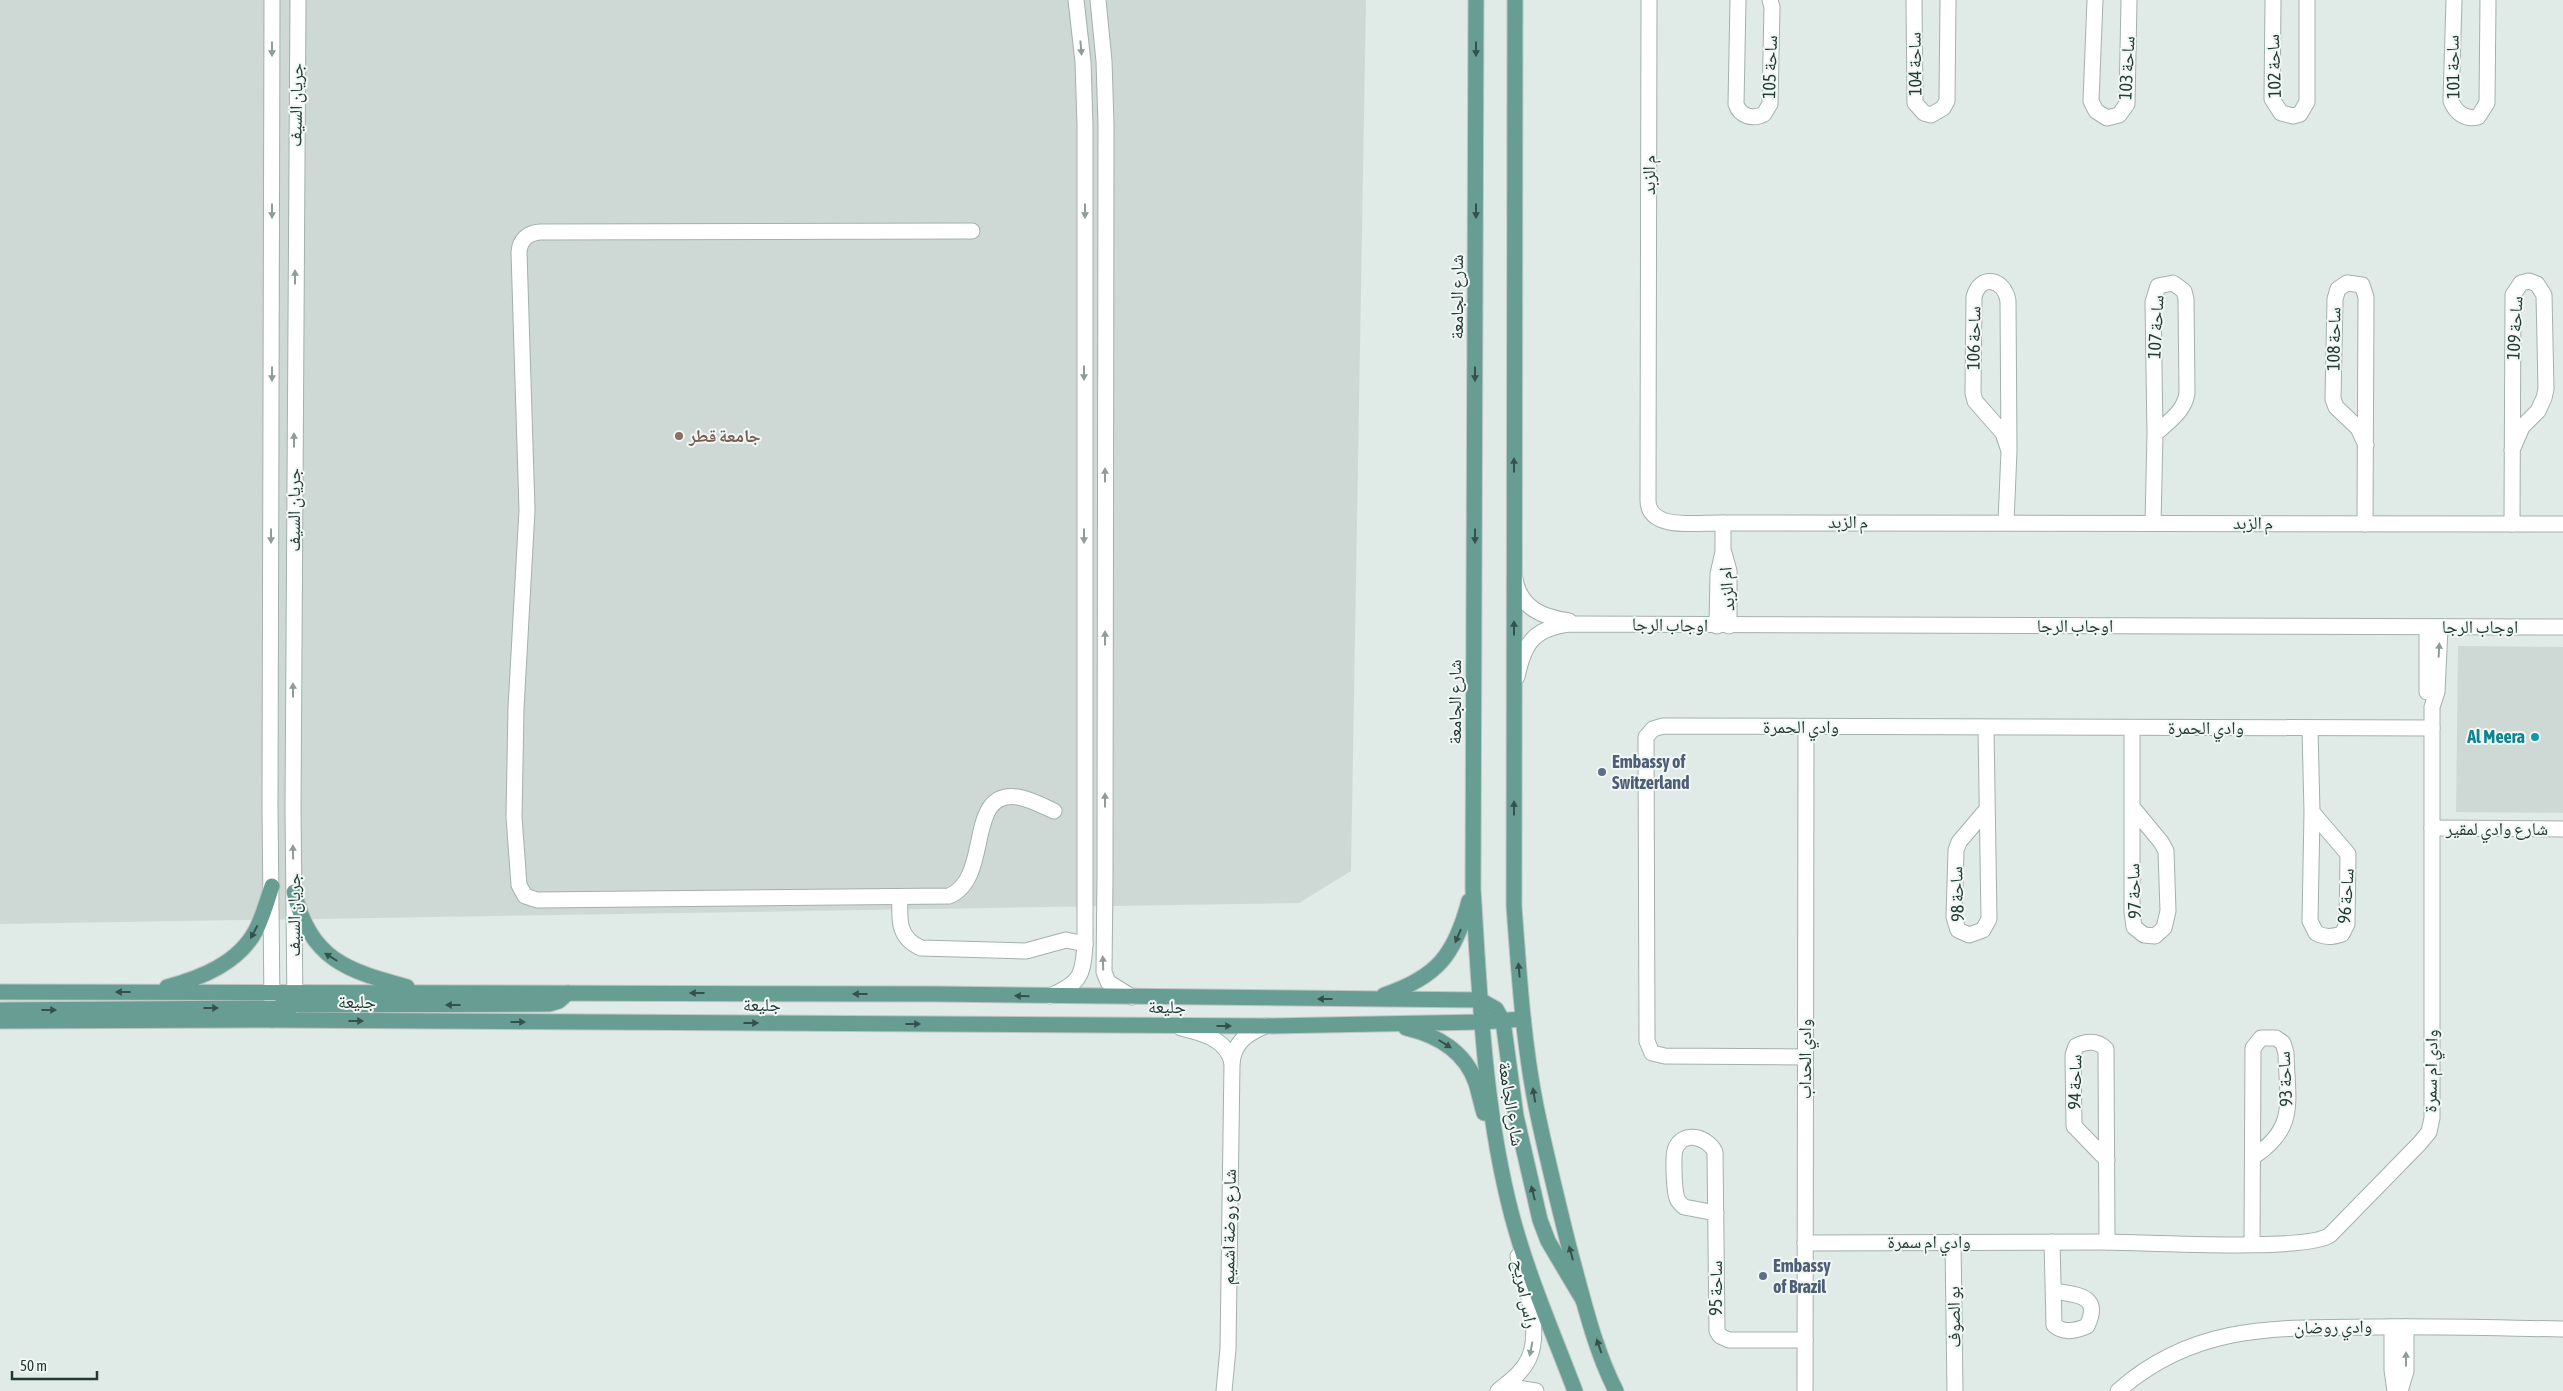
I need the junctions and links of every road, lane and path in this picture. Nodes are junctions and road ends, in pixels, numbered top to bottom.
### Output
1 (272, 0) edge
2 (298, 0) edge
3 (1076, 0) edge
4 (1098, 0) edge
5 (1476, 0) edge
6 (1515, 0) edge
7 (1649, 0) edge
8 (1738, 0) edge
9 (1770, 0) edge
10 (1914, 0) edge
11 (1948, 0) edge
12 (2095, 0) edge
13 (2129, 0) edge
14 (2273, 0) edge
15 (2307, 0) edge
16 (2454, 0) edge
17 (2488, 0) edge
18 (272, 108) junction
19 (296, 108) junction
20 (972, 231) dead end
21 (2155, 434) junction
22 (2366, 445) junction
23 (2512, 450) junction
24 (2009, 451) junction
25 (2006, 522) junction
26 (1723, 523) junction
27 (2153, 523) junction
28 (2365, 524) junction
29 (2512, 524) junction
30 (2563, 524) edge
31 (1513, 555) junction
32 (1587, 623) junction
33 (1723, 626) junction
34 (2433, 627) junction
35 (2563, 627) edge
36 (1514, 693) junction
37 (1806, 728) junction
38 (1986, 728) junction
39 (2132, 728) junction
40 (2432, 728) junction
41 (2310, 729) junction
42 (2133, 808) junction
43 (1987, 809) junction
44 (1054, 811) dead end
45 (2312, 812) junction
46 (2432, 828) junction
47 (2563, 829) edge
48 (272, 886) junction
49 (1473, 889) junction
50 (294, 892) junction
51 (900, 897) junction
52 (1085, 923) junction
53 (1104, 924) junction
54 (1085, 944) junction
55 (0, 992) edge
56 (147, 992) junction
57 (272, 992) junction
58 (425, 992) junction
59 (568, 993) junction
60 (1048, 997) junction
61 (1132, 997) junction
62 (1374, 999) junction
63 (1480, 1000) junction
64 (295, 1006) junction
65 (0, 1010) edge
66 (272, 1014) junction
67 (1523, 1018) junction
68 (0, 1021) edge
69 (1503, 1021) junction
70 (1482, 1022) junction
71 (1382, 1023) junction
72 (1175, 1026) junction
73 (1265, 1026) junction
74 (1806, 1058) junction
75 (1232, 1063) junction
76 (1494, 1128) junction
77 (2253, 1157) junction
78 (2107, 1160) junction
79 (1716, 1213) junction
80 (1512, 1215) junction
81 (1953, 1242) junction
82 (2052, 1242) junction
83 (2107, 1242) junction
84 (1806, 1243) junction
85 (2252, 1244) junction
86 (2054, 1291) dead end
87 (1583, 1300) junction
88 (2399, 1327) junction
89 (2563, 1329) edge
90 (1806, 1340) junction
91 (1224, 1391) edge
92 (1498, 1391) edge
93 (1503, 1391) edge
94 (1536, 1391) edge
95 (1575, 1391) edge
96 (1616, 1391) edge
97 (1806, 1391) edge
98 (1955, 1391) edge
99 (2118, 1391) edge
100 (2395, 1391) edge
101 (2400, 1391) edge

1 -> 18 street, جريان السيف
2 - 19 street, جريان السيف
3 -> 52 street
53 -> 4 street
5 -> 49 main road, شارع الجامعة
31 -> 6 main road, شارع الجامعة
7 - 26 street, م الزبد
8 - 9 street, ساحة 105
10 - 11 street, ساحة 104
12 - 13 street, ساحة 103
14 - 15 street, ساحة 102
16 - 17 street, ساحة 101
18 - 19 street
18 -> 48 street, جريان السيف
50 -> 19 street, جريان السيف
20 - 51 street
21 - 21 street, ساحة 107
21 - 27 street, ساحة 107
22 - 22 street, ساحة 108
22 - 28 street, ساحة 108
23 - 23 street, ساحة 109
23 - 29 street, ساحة 109
24 - 24 street, ساحة 106
24 - 25 street, ساحة 106
25 - 26 street, م الزبد
25 - 27 street, م الزبد
26 - 33 street, ام الزبد
27 - 28 street, م الزبد
28 - 29 street, م الزبد
29 - 30 street, م الزبد
31 - 32 street, اوجاب الرجا
36 -> 31 main road, شارع الجامعة
32 - 33 street, اوجاب الرجا
32 - 36 street, اوجاب الرجا
33 - 34 street, اوجاب الرجا
34 - 35 street, اوجاب الرجا
34 - 40 street, وادي ام سمرة
67 -> 36 main road, شارع الجامعة
37 - 38 street, وادي الحمرة
37 - 74 street, وادي الحداب
37 - 74 street, وادي الحمرة
38 - 39 street, وادي الحمرة
38 - 43 street, ساحة 98
39 - 41 street, وادي الحمرة
39 - 42 street, ساحة 97
40 - 41 street, وادي الحمرة
40 - 46 street, وادي ام سمرة
41 - 45 street, ساحة 96
42 - 42 street, ساحة 97
43 - 43 street, ساحة 98
44 - 51 street
45 - 45 street, ساحة 96
46 - 47 street, شارع وادي لمقير
46 - 85 street, وادي ام سمرة
48 -> 56 main road
48 - 57 street, جريان السيف
49 -> 62 main road
49 - 63 main road, شارع الجامعة
58 -> 50 main road
50 - 64 street, جريان السيف
51 - 54 street
52 - 53 street
52 - 54 street
61 -> 53 street
54 - 60 street
56 -> 55 main road, جليعة
56 - 57 main road, جليعة
57 - 64 main road, جليعة
57 - 66 street, جريان السيف
58 - 59 main road, جليعة
58 - 64 main road, جليعة
60 -> 59 main road, جليعة
59 -> 64 main road
60 - 61 main road, جليعة
62 -> 61 main road, جليعة
62 - 63 main road, جليعة
63 - 69 main road
63 - 70 main road, شارع الجامعة
64 - 66 main road
64 -> 72 main road, جليعة
65 -> 66 main road
66 - 68 main road
67 - 69 main road, جليعة
87 -> 67 main road, شارع الجامعة
69 - 70 main road, جليعة
87 -> 69 main road
70 - 71 main road, جليعة
70 - 76 main road, شارع الجامعة
71 - 73 main road, جليعة
71 -> 76 main road
72 -> 73 main road, جليعة
72 - 75 street
73 - 75 street, شارع روضة اشميم
74 - 84 street, وادي الحداب
75 - 91 street, شارع روضة اشميم
76 - 80 main road, شارع الجامعة
77 - 77 street, ساحة 93
77 - 85 street, ساحة 93
78 - 78 street, ساحة 94
78 - 83 street, ساحة 94
79 - 79 street, ساحة 95
79 - 90 street, ساحة 95
80 -> 92 street, راس امريح
80 - 95 main road, شارع الجامعة
81 - 82 street, وادي ام سمرة
81 - 84 street, وادي ام سمرة
81 - 98 street, بو الصوف
82 - 83 street, وادي ام سمرة
82 - 86 street
83 - 85 street, وادي ام سمرة
84 - 90 street, وادي الحداب
96 -> 87 main road, شارع الجامعة
88 - 89 street, وادي روضان
88 - 99 street, وادي روضان
88 - 100 street
101 -> 88 street
90 - 97 street, وادي الحداب
93 - 94 street

